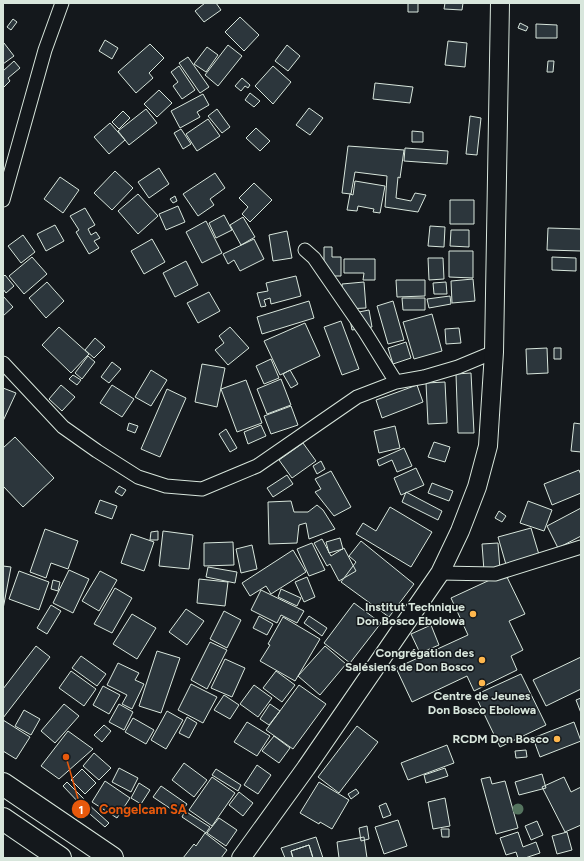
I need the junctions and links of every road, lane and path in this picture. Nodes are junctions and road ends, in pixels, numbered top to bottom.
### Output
1 (62, 3) edge
2 (500, 3) edge
3 (3, 200) edge
4 (305, 250) dead end
5 (494, 352) junction
6 (3, 363) edge
7 (396, 382) junction
8 (581, 547) edge
9 (440, 573) junction
10 (3, 784) edge
11 (3, 819) edge
12 (60, 858) edge
13 (112, 858) edge
14 (241, 858) edge

1 - 3 street
2 - 5 main road
4 - 7 street
5 - 7 street
5 - 9 main road
6 - 7 street
8 - 9 street
9 - 14 main road
10 - 13 highway
11 - 12 highway

